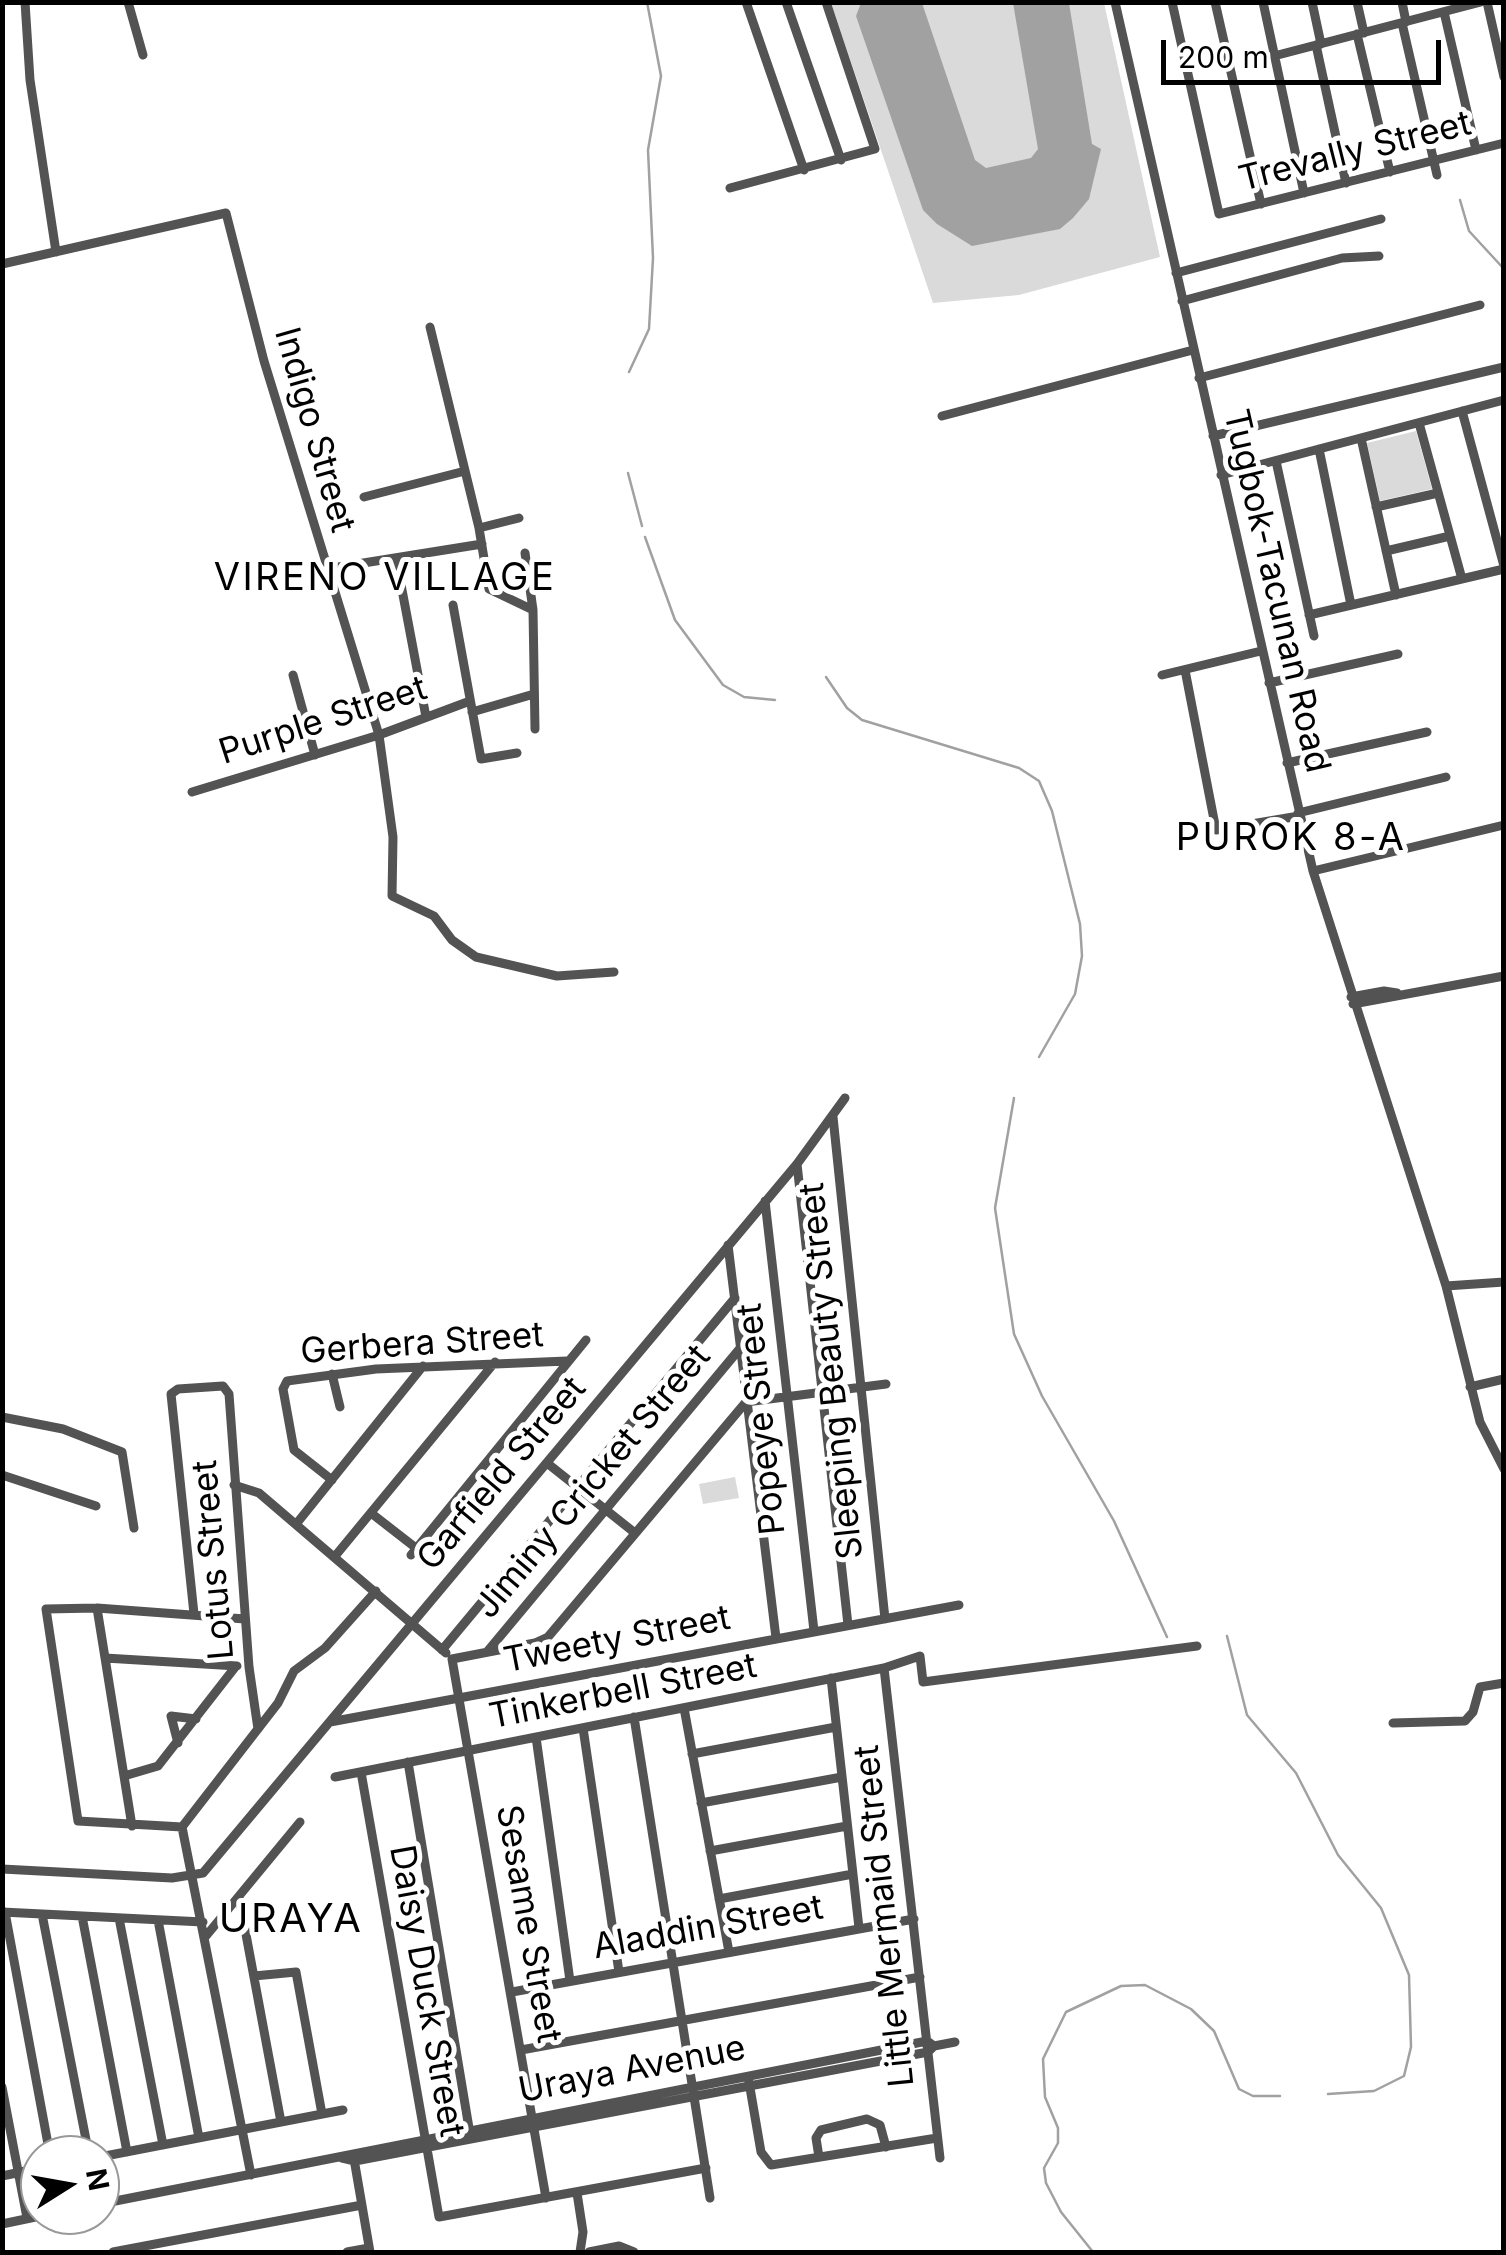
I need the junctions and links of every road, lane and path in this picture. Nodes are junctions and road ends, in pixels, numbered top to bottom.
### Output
1 (25, 2) edge
2 (128, 2) edge
3 (746, 2) edge
4 (786, 2) edge
5 (826, 2) edge
6 (1115, 2) edge
7 (1172, 2) edge
8 (1215, 2) edge
9 (1262, 2) edge
10 (1312, 2) edge
11 (1357, 2) edge
12 (1402, 2) edge
13 (1484, 2) edge
14 (1446, 8) edge
15 (1404, 22) junction
16 (1360, 33) junction
17 (1318, 44) junction
18 (142, 55) dead end
19 (1274, 56) junction
20 (1504, 77) edge
21 (1504, 143) edge
22 (1476, 150) junction
23 (841, 160) junction
24 (1434, 161) junction
25 (804, 170) junction
26 (1390, 172) junction
27 (1437, 175) dead end
28 (1346, 183) junction
29 (730, 188) dead end
30 (1304, 193) junction
31 (1261, 204) junction
32 (1381, 219) dead end
33 (56, 252) junction
34 (1379, 256) dead end
35 (2, 264) edge
36 (1176, 273) junction
37 (1182, 300) junction
38 (1480, 305) dead end
39 (430, 326) dead end
40 (1193, 350) junction
41 (1504, 367) edge
42 (1199, 378) junction
43 (1503, 401) edge
44 (1462, 411) junction
45 (942, 416) dead end
46 (1419, 422) junction
47 (1213, 436) junction
48 (1361, 438) junction
49 (1319, 449) junction
50 (1276, 461) junction
51 (466, 471) junction
52 (1222, 475) junction
53 (1438, 493) junction
54 (364, 497) dead end
55 (1376, 507) junction
56 (519, 518) dead end
57 (479, 528) junction
58 (1450, 536) junction
59 (482, 544) junction
60 (1386, 551) junction
61 (525, 552) dead end
62 (396, 558) junction
63 (1504, 567) edge
64 (326, 569) junction
65 (1462, 578) junction
66 (1396, 594) junction
67 (452, 605) dead end
68 (1351, 605) junction
69 (533, 610) junction
70 (1309, 615) junction
71 (1314, 636) dead end
72 (1262, 651) junction
73 (1398, 654) dead end
74 (1186, 670) junction
75 (293, 675) dead end
76 (1162, 675) dead end
77 (1269, 683) junction
78 (534, 694) junction
79 (472, 706) junction
80 (426, 717) junction
81 (535, 729) dead end
82 (1426, 732) dead end
83 (379, 735) junction
84 (517, 753) dead end
85 (315, 755) junction
86 (1288, 764) junction
87 (1446, 778) dead end
88 (192, 792) dead end
89 (1299, 814) junction
90 (1504, 825) edge
91 (1313, 872) junction
92 (614, 972) dead end
93 (1504, 976) edge
94 (1352, 1000) junction
95 (845, 1098) dead end
96 (832, 1117) junction
97 (797, 1164) junction
98 (765, 1202) junction
99 (728, 1246) junction
100 (1504, 1282) edge
101 (1446, 1286) junction
102 (736, 1298) junction
103 (586, 1340) dead end
104 (742, 1346) junction
105 (566, 1361) junction
106 (496, 1362) junction
107 (423, 1366) junction
108 (332, 1374) junction
109 (1504, 1379) edge
110 (886, 1384) dead end
111 (1470, 1386) junction
112 (862, 1387) junction
113 (823, 1392) junction
114 (788, 1396) junction
115 (749, 1400) junction
116 (340, 1407) dead end
117 (2, 1417) edge
118 (548, 1463) junction
119 (1504, 1469) edge
120 (2, 1475) edge
121 (332, 1480) junction
122 (234, 1485) junction
123 (578, 1488) junction
124 (96, 1506) dead end
125 (605, 1510) junction
126 (370, 1514) junction
127 (297, 1524) junction
128 (134, 1528) dead end
129 (634, 1534) junction
130 (336, 1555) junction
131 (376, 1591) junction
132 (959, 1605) dead end
133 (98, 1608) junction
134 (194, 1614) junction
135 (245, 1619) junction
136 (885, 1619) junction
137 (414, 1624) junction
138 (848, 1625) junction
139 (814, 1631) junction
140 (776, 1638) junction
141 (1197, 1646) dead end
142 (442, 1650) junction
143 (487, 1652) junction
144 (105, 1658) junction
145 (452, 1659) junction
146 (236, 1666) junction
147 (249, 1667) junction
148 (884, 1668) junction
149 (831, 1678) junction
150 (1504, 1682) edge
151 (460, 1698) junction
152 (684, 1708) junction
153 (634, 1718) junction
154 (196, 1720) junction
155 (330, 1722) junction
156 (1393, 1723) dead end
157 (583, 1728) junction
158 (836, 1728) junction
159 (258, 1730) junction
160 (536, 1737) junction
161 (178, 1743) junction
162 (471, 1750) junction
163 (692, 1754) junction
164 (408, 1762) junction
165 (361, 1772) junction
166 (124, 1776) junction
167 (335, 1777) dead end
168 (842, 1778) junction
169 (701, 1803) junction
170 (300, 1822) dead end
171 (132, 1826) junction
172 (848, 1826) junction
173 (182, 1827) junction
174 (710, 1851) junction
175 (2, 1869) edge
176 (853, 1874) junction
177 (194, 1877) junction
178 (239, 1897) junction
179 (719, 1899) junction
180 (4, 1912) edge
181 (42, 1914) junction
182 (82, 1916) junction
183 (120, 1918) junction
184 (914, 1918) junction
185 (158, 1920) junction
186 (203, 1922) junction
187 (859, 1928) junction
188 (206, 1936) junction
189 (729, 1952) junction
190 (673, 1962) junction
191 (619, 1972) junction
192 (254, 1976) junction
193 (920, 1977) junction
194 (570, 1981) junction
195 (512, 1992) junction
196 (682, 2022) junction
197 (955, 2042) dead end
198 (930, 2046) junction
199 (521, 2050) junction
200 (749, 2081) junction
201 (2, 2087) edge
202 (694, 2091) junction
203 (886, 2109) dead end
204 (343, 2110) dead end
205 (322, 2114) junction
206 (877, 2120) junction
207 (281, 2122) junction
208 (533, 2122) junction
209 (805, 2125) dead end
210 (243, 2129) junction
211 (817, 2133) junction
212 (470, 2134) junction
213 (46, 2135) edge
214 (85, 2135) edge
215 (199, 2138) junction
216 (938, 2138) junction
217 (424, 2143) junction
218 (162, 2145) junction
219 (886, 2146) junction
220 (126, 2152) junction
221 (120, 2153) edge
222 (354, 2156) junction
223 (819, 2157) junction
224 (940, 2158) dead end
225 (706, 2168) junction
226 (18, 2172) junction
227 (251, 2175) junction
228 (2, 2176) edge
229 (20, 2182) edge
230 (577, 2193) junction
231 (546, 2198) junction
232 (710, 2198) dead end
233 (120, 2200) edge
234 (362, 2206) junction
235 (369, 2250) edge
236 (113, 2252) edge
237 (347, 2252) edge
238 (580, 2252) edge
239 (589, 2252) edge
240 (634, 2252) edge

1 - 33 street
2 - 18 street
3 - 25 street
4 - 23 street
5 - 23 street
6 - 36 street, Tugbok-Tacunan Road
7 - 31 street, Trevally Street
8 - 31 street
9 - 19 street
10 - 17 street
11 - 16 street
12 - 15 street
13 - 14 street
13 - 20 street
14 - 15 street
14 - 22 street
15 - 16 street
15 - 24 street
16 - 17 street
16 - 26 street
17 - 19 street
17 - 28 street
19 - 30 street
21 - 22 street, Trevally Street
22 - 24 street, Trevally Street
23 - 25 street
24 - 26 street, Trevally Street
24 - 27 street
25 - 29 street
26 - 28 street, Trevally Street
28 - 30 street, Trevally Street
30 - 31 street, Trevally Street
32 - 36 street
33 - 35 street
33 - 64 street, Indigo Street
34 - 37 street
36 - 37 street, Tugbok-Tacunan Road
37 - 40 street, Tugbok-Tacunan Road
38 - 42 street
39 - 51 street
40 - 42 street, Tugbok-Tacunan Road
40 - 45 street
41 - 47 street
42 - 47 street, Tugbok-Tacunan Road
43 - 44 street
44 - 46 street
44 - 63 street
46 - 48 street
46 - 53 street
47 - 52 street, Tugbok-Tacunan Road
48 - 49 street
48 - 55 street
49 - 50 street
49 - 68 street
50 - 52 street
50 - 70 street
51 - 54 street
51 - 57 street
52 - 72 street, Tugbok-Tacunan Road
53 - 55 street
53 - 58 street
55 - 60 street
56 - 57 street
57 - 59 street
58 - 60 street
58 - 65 street
59 - 62 street
59 - 69 street
60 - 66 street
61 - 69 street
62 - 64 street
62 - 80 street
63 - 65 street
64 - 83 street, Indigo Street
65 - 66 street
66 - 68 street
67 - 79 street
68 - 70 street
69 - 78 street
70 - 71 street
72 - 74 street
72 - 77 street, Tugbok-Tacunan Road
73 - 77 street
74 - 76 street
74 - 89 street
75 - 85 street
77 - 86 street, Tugbok-Tacunan Road
78 - 79 street, Purple Street
78 - 81 street
79 - 80 street, Purple Street
79 - 84 street
80 - 83 street, Purple Street
82 - 86 street
83 - 85 street, Purple Street
83 - 92 street, Indigo Street
85 - 88 street, Purple Street
86 - 89 street, Tugbok-Tacunan Road
87 - 89 street
89 - 91 street, Tugbok-Tacunan Road
90 - 91 street
91 - 94 street, Tugbok-Tacunan Road
93 - 94 street
94 - 101 street, Tugbok-Tacunan Road
95 - 96 street, Garfield Street
96 - 97 street, Garfield Street
96 - 112 street, Sleeping Beauty Street
97 - 98 street, Garfield Street
97 - 113 street
98 - 99 street, Garfield Street
98 - 114 street, Popeye Street
99 - 102 street, Popeye Street
99 - 118 street, Garfield Street
100 - 101 street
101 - 111 street, Tugbok-Tacunan Road
102 - 104 street, Popeye Street
102 - 123 street
103 - 105 street
104 - 115 street, Popeye Street
104 - 125 street, Jiminy Cricket Street
105 - 106 street, Gerbera Street
105 - 126 street
106 - 107 street, Gerbera Street
106 - 126 street
107 - 108 street, Gerbera Street
107 - 121 street
108 - 116 street
108 - 121 street, Gerbera Street
109 - 111 street
110 - 112 street
111 - 119 street, Tugbok-Tacunan Road
112 - 113 street
112 - 136 street, Sleeping Beauty Street
113 - 114 street
113 - 138 street
114 - 115 street
114 - 139 street, Popeye Street
115 - 129 street
115 - 140 street, Popeye Street
117 - 128 street
118 - 123 street
118 - 137 street, Garfield Street
120 - 124 street
121 - 127 street
122 - 127 street
122 - 134 street, Lotus Street
122 - 135 street, Lotus Street
123 - 125 street
123 - 142 street
125 - 129 street
125 - 143 street, Jiminy Cricket Street
126 - 130 street
127 - 130 street
129 - 143 street
130 - 131 street
131 - 137 street
131 - 159 street
132 - 136 street, Tweety Street
133 - 134 street
133 - 144 street
133 - 171 street
134 - 135 street
135 - 147 street, Lotus Street
136 - 138 street, Tweety Street
137 - 142 street
137 - 155 street, Garfield Street
138 - 139 street, Tweety Street
139 - 140 street, Tweety Street
140 - 151 street, Tweety Street
141 - 148 street, Tinkerbell Street
142 - 145 street
143 - 145 street
144 - 146 street
144 - 166 street
145 - 151 street, Sesame Street
146 - 147 street
146 - 154 street
147 - 159 street, Lotus Street
148 - 149 street, Tinkerbell Street
148 - 184 street, Little Mermaid Street
149 - 152 street, Tinkerbell Street
149 - 158 street
150 - 156 street
151 - 155 street, Tweety Street
151 - 162 street, Sesame Street
152 - 153 street, Tinkerbell Street
152 - 163 street
153 - 157 street, Tinkerbell Street
153 - 190 street
154 - 161 street
154 - 161 street
155 - 177 street, Garfield Street
157 - 160 street, Tinkerbell Street
157 - 191 street
158 - 163 street
158 - 168 street
159 - 173 street
160 - 162 street, Tinkerbell Street
160 - 194 street
161 - 166 street
162 - 164 street, Tinkerbell Street
162 - 195 street, Sesame Street
163 - 169 street
164 - 165 street, Tinkerbell Street
164 - 212 street, Daisy Duck Street
165 - 167 street, Tinkerbell Street
165 - 217 street, Daisy Duck Street
166 - 171 street
168 - 169 street
168 - 172 street
169 - 174 street
170 - 178 street
171 - 173 street
172 - 174 street
172 - 176 street
173 - 177 street
174 - 179 street
175 - 177 street
176 - 179 street
176 - 187 street
177 - 186 street
178 - 188 street
178 - 192 street
179 - 189 street
180 - 181 street
180 - 213 street
181 - 182 street
181 - 214 street
182 - 183 street
182 - 220 street
183 - 185 street
183 - 218 street
184 - 187 street, Aladdin Street
184 - 193 street, Little Mermaid Street
185 - 186 street
185 - 215 street
186 - 188 street
187 - 189 street, Aladdin Street
188 - 210 street
189 - 190 street, Aladdin Street
190 - 191 street, Aladdin Street
190 - 196 street
191 - 194 street, Aladdin Street
192 - 205 street
192 - 207 street
193 - 196 street
193 - 198 street, Little Mermaid Street
194 - 195 street, Aladdin Street
195 - 199 street, Sesame Street
196 - 199 street
196 - 202 street
197 - 198 street, Uraya Avenue
198 - 200 street, Uraya Avenue
198 - 216 street, Little Mermaid Street
199 - 208 street, Sesame Street
200 - 202 street, Uraya Avenue
200 - 223 street
201 - 226 street
202 - 208 street, Uraya Avenue
202 - 225 street
203 - 206 street
204 - 205 street
205 - 207 street
206 - 211 street
206 - 219 street
207 - 210 street
208 - 212 street, Uraya Avenue
208 - 231 street, Sesame Street
209 - 211 street
210 - 215 street
210 - 227 street
211 - 223 street
212 - 217 street, Uraya Avenue
215 - 218 street
216 - 219 street
216 - 224 street, Little Mermaid Street
217 - 222 street, Uraya Avenue
217 - 231 street, Daisy Duck Street
218 - 220 street
219 - 223 street
220 - 221 street
222 - 227 street, Uraya Avenue
222 - 234 street
225 - 230 street
225 - 232 street
226 - 228 street
226 - 229 street
227 - 233 street, Uraya Avenue
230 - 231 street
230 - 238 street
234 - 235 street
234 - 236 street
235 - 237 street
239 - 240 street

